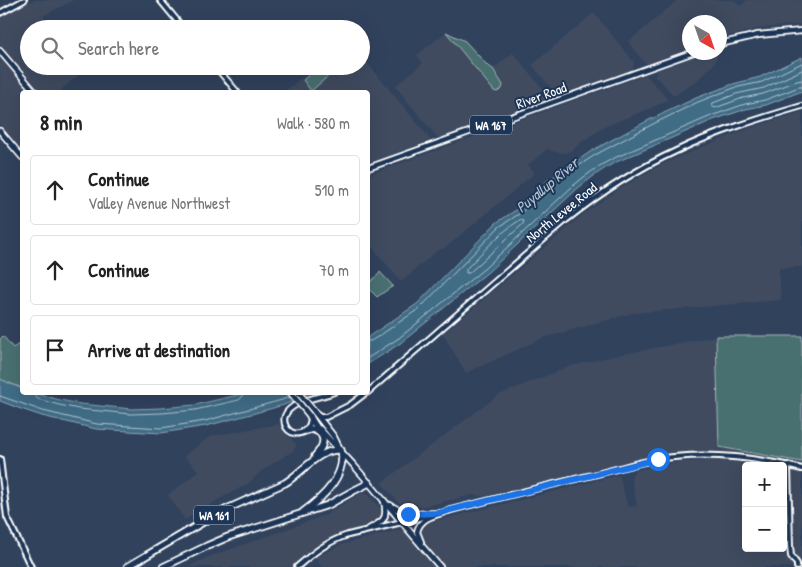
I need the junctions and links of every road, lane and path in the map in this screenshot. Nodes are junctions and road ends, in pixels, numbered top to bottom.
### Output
1 (24, 0) edge
2 (160, 0) edge
3 (0, 13) edge
4 (177, 20) edge
5 (802, 31) edge
6 (727, 42) edge
7 (0, 51) edge
8 (682, 56) edge
9 (20, 74) edge
10 (21, 75) edge
11 (223, 75) edge
12 (34, 90) edge
13 (235, 90) edge
14 (802, 106) edge
15 (0, 131) edge
16 (20, 156) edge
17 (370, 167) edge
18 (370, 388) edge
19 (293, 395) edge
20 (300, 395) edge
21 (324, 395) edge
22 (362, 395) edge
23 (333, 413) junction
24 (312, 414) junction
25 (327, 428) junction
26 (305, 431) junction
27 (320, 432) junction
28 (341, 450) junction
29 (0, 459) edge
30 (788, 466) junction
31 (304, 469) junction
32 (802, 470) edge
33 (369, 483) junction
34 (384, 500) junction
35 (448, 511) junction
36 (303, 512) junction
37 (438, 513) junction
38 (402, 522) junction
39 (369, 529) junction
40 (424, 548) junction
41 (30, 567) edge
42 (127, 567) edge
43 (163, 567) edge
44 (297, 567) edge
45 (440, 567) edge
46 (797, 567) edge

1 - 3 street
2 - 4 street
5 - 6 main road
7 - 9 main road
8 - 17 main road, River Road / WA 167
10 - 12 main road
11 - 13 street
14 - 18 street, North Levee Road
15 - 16 main road
19 - 24 main road, bridge
20 - 24 main road, bridge
21 - 26 street
22 - 23 street, North Levee Road
23 - 24 street
23 - 25 street
24 - 25 main road
24 - 26 street
24 - 27 highway
24 - 28 main road
25 - 28 main road
26 - 27 highway
27 - 31 highway
28 - 31 highway, WA 161
28 - 33 main road
28 - 36 highway
29 - 41 street
30 - 32 street
30 - 35 street
30 - 46 street
31 - 42 highway, WA 161
33 - 34 main road
33 - 36 highway, WA 161
34 - 37 main road
34 - 38 main road
34 - 39 main road
35 - 37 street
35 - 40 main road
36 - 43 highway, WA 161
37 - 38 street
38 - 39 street
38 - 40 main road
39 - 44 street
40 - 45 main road

